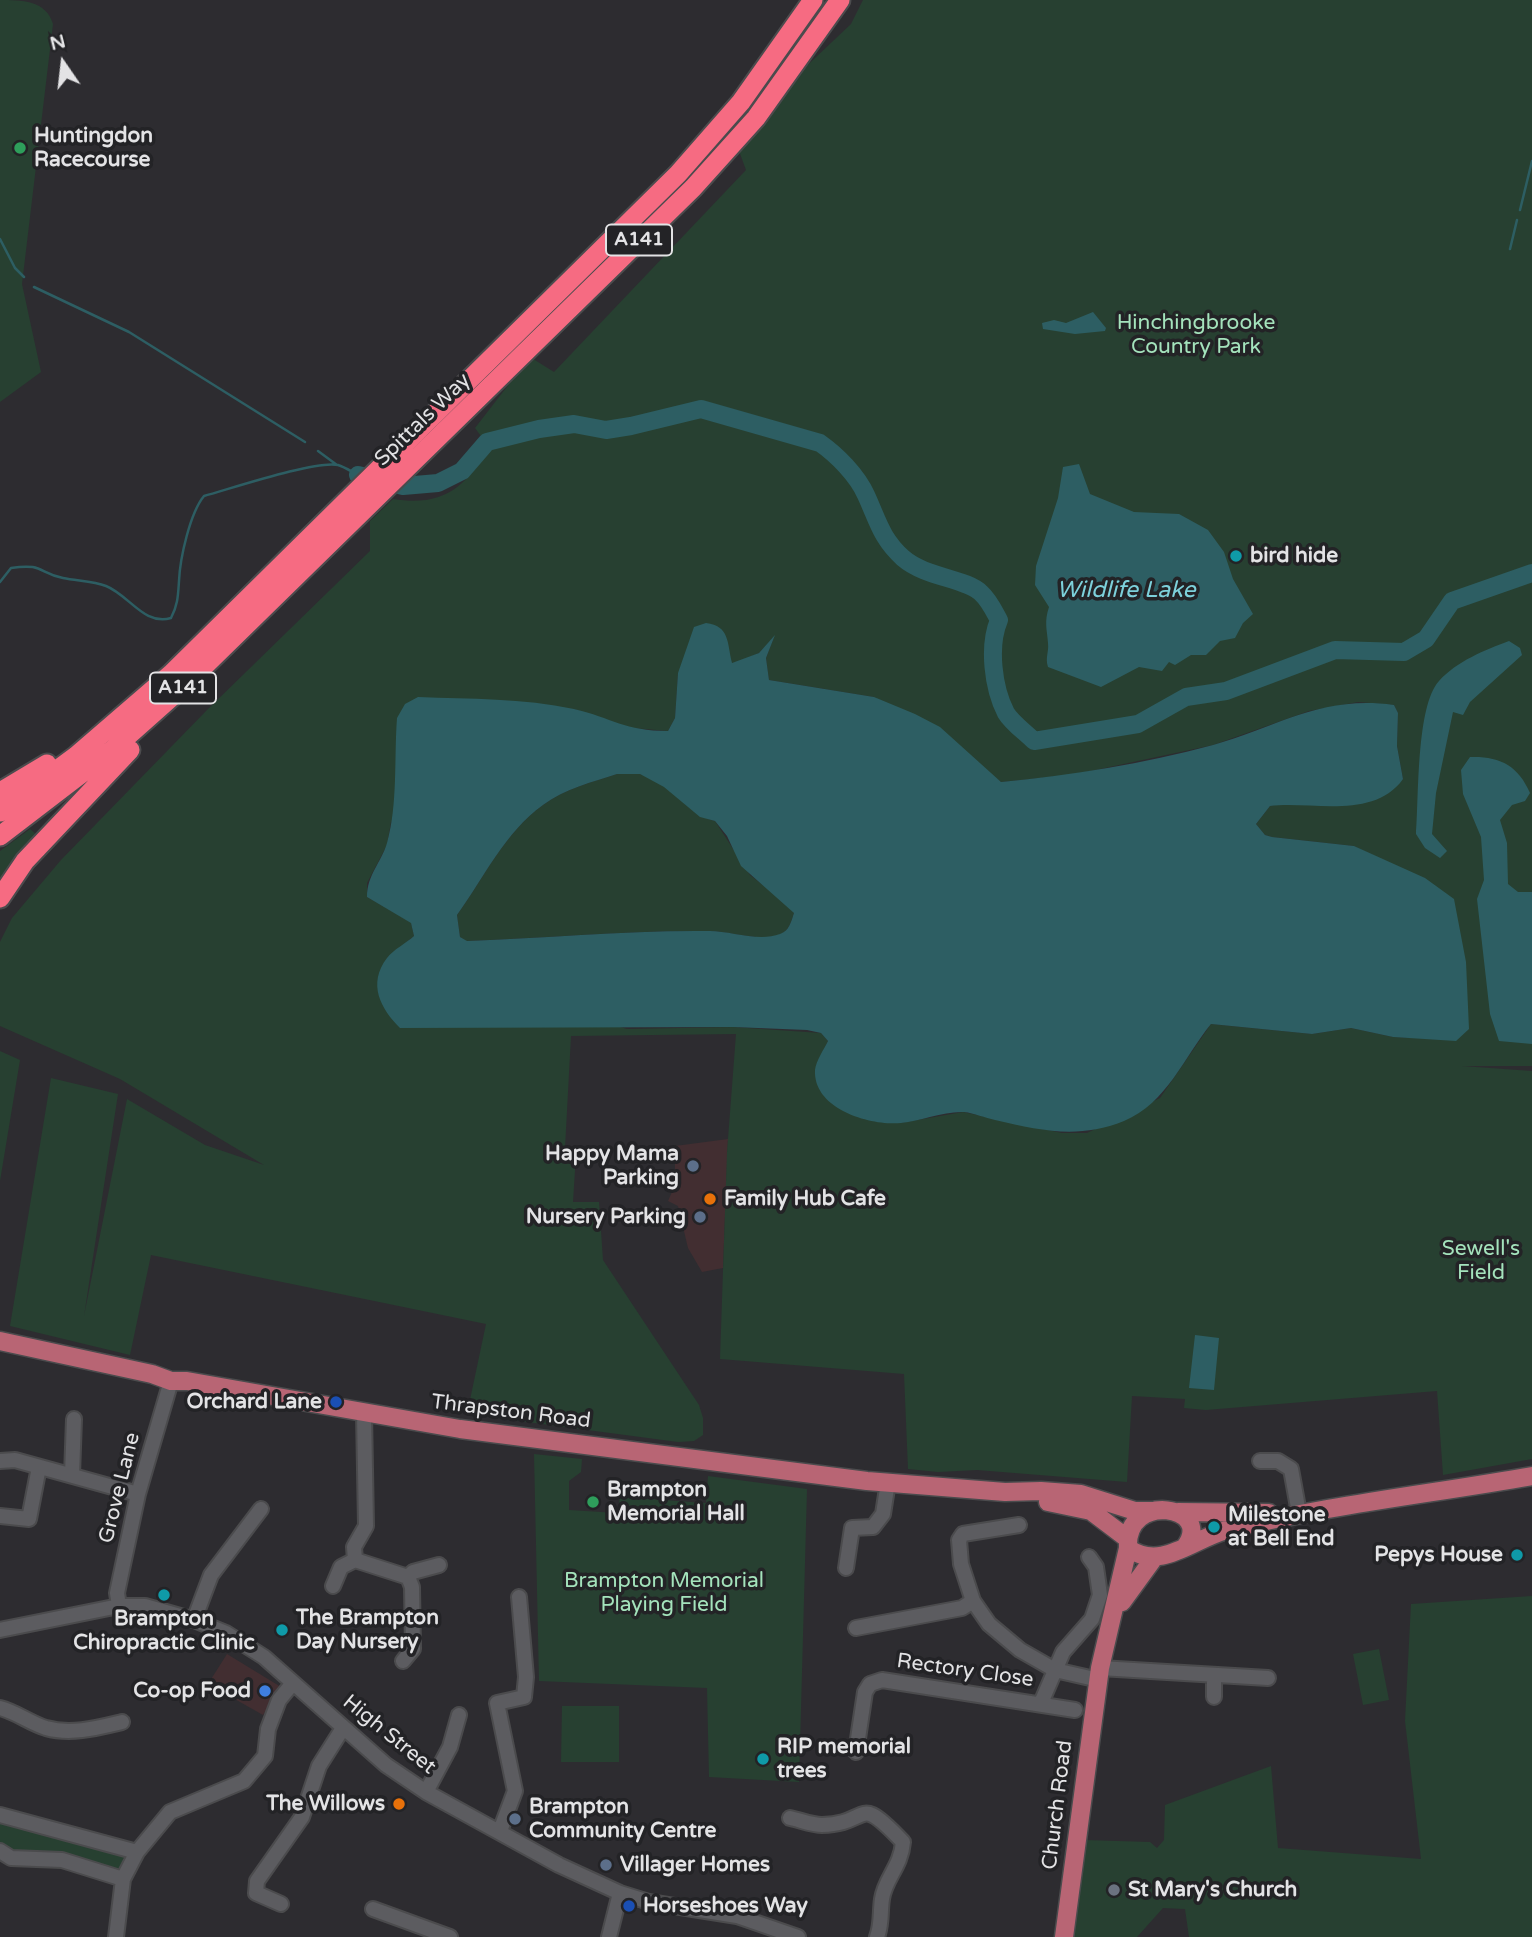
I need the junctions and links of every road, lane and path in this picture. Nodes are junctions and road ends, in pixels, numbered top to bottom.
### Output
1 (813, 0) edge
2 (840, 0) edge
3 (406, 455) junction
4 (342, 517) junction
5 (218, 654) junction
6 (171, 674) junction
7 (0, 792) edge
8 (0, 812) edge
9 (0, 836) edge
10 (0, 898) edge
11 (0, 1341) edge
12 (171, 1381) junction
13 (364, 1413) junction
14 (74, 1419) dead end
15 (0, 1461) edge
16 (1260, 1461) dead end
17 (39, 1467) junction
18 (72, 1475) junction
19 (1532, 1476) edge
20 (888, 1482) junction
21 (1021, 1493) junction
22 (138, 1494) junction
23 (261, 1509) dead end
24 (1153, 1511) junction
25 (1178, 1512) junction
26 (1297, 1513) junction
27 (0, 1516) edge
28 (1019, 1525) dead end
29 (1128, 1544) junction
30 (1185, 1547) junction
31 (1090, 1557) dead end
32 (1153, 1558) junction
33 (355, 1560) junction
34 (439, 1565) dead end
35 (846, 1568) dead end
36 (408, 1577) junction
37 (332, 1586) dead end
38 (519, 1597) dead end
39 (973, 1601) junction
40 (119, 1606) junction
41 (1113, 1617) junction
42 (194, 1620) junction
43 (856, 1628) dead end
44 (0, 1630) edge
45 (403, 1661) dead end
46 (1055, 1670) junction
47 (1099, 1674) junction
48 (1214, 1675) junction
49 (1268, 1678) dead end
50 (293, 1683) junction
51 (1214, 1697) dead end
52 (1041, 1703) junction
53 (0, 1708) edge
54 (1075, 1710) dead end
55 (459, 1715) dead end
56 (122, 1722) dead end
57 (343, 1728) junction
58 (856, 1752) dead end
59 (426, 1792) junction
60 (0, 1815) edge
61 (790, 1818) dead end
62 (500, 1831) junction
63 (0, 1851) edge
64 (137, 1852) junction
65 (123, 1880) junction
66 (620, 1893) junction
67 (281, 1904) dead end
68 (373, 1909) dead end
69 (446, 1936) edge
70 (116, 1937) edge
71 (609, 1937) edge
72 (798, 1937) edge
73 (877, 1937) edge
74 (1064, 1937) edge

1 - 3 highway, Spittals Way / A141
2 - 3 highway, Spittals Way / A141
3 - 4 highway, Spittals Way / A141
4 - 5 highway, Spittals Way / A141
4 - 6 highway, Spittals Way / A141
5 - 9 highway, Spittals Way / A141
5 - 10 highway
6 - 7 highway
6 - 8 highway, Spittals Way / A141
11 - 12 main road, Thrapston Road
12 - 13 main road, Thrapston Road
12 - 22 street, Grove Lane
13 - 20 main road, Thrapston Road
13 - 33 street
14 - 18 street
15 - 17 street
16 - 26 street
17 - 18 street
17 - 27 street
18 - 22 street
19 - 26 main road
20 - 21 main road, Thrapston Road
20 - 35 street
21 - 24 main road, Thrapston Road
21 - 29 main road, Thrapston Road
22 - 40 street, Grove Lane
23 - 42 street
24 - 25 main road, Thrapston Road
24 - 29 main road
25 - 26 main road, Thrapston Road
25 - 30 main road
26 - 30 main road
28 - 39 street
29 - 32 main road, Thrapston Road
29 - 41 main road, Church Road
30 - 32 main road
31 - 46 street, Rectory Close
32 - 41 main road
33 - 36 street
33 - 37 street
34 - 36 street
36 - 45 street
38 - 62 street
39 - 43 street
39 - 46 street
40 - 42 street, High Street
40 - 44 street, High Street
41 - 47 main road, Church Road
42 - 50 street, High Street
46 - 47 street
46 - 52 street, Rectory Close
47 - 48 street
47 - 74 main road, Church Road
48 - 49 street
48 - 51 street
50 - 57 street, High Street
50 - 64 street
52 - 54 street, Rectory Close
52 - 58 street, Rectory Close
53 - 56 street
55 - 59 street
57 - 59 street, High Street
57 - 67 street
59 - 62 street, High Street
60 - 64 street
61 - 73 street
62 - 66 street, High Street
63 - 65 street
64 - 65 street
65 - 70 street
66 - 71 street
66 - 72 street, High Street
68 - 69 street

